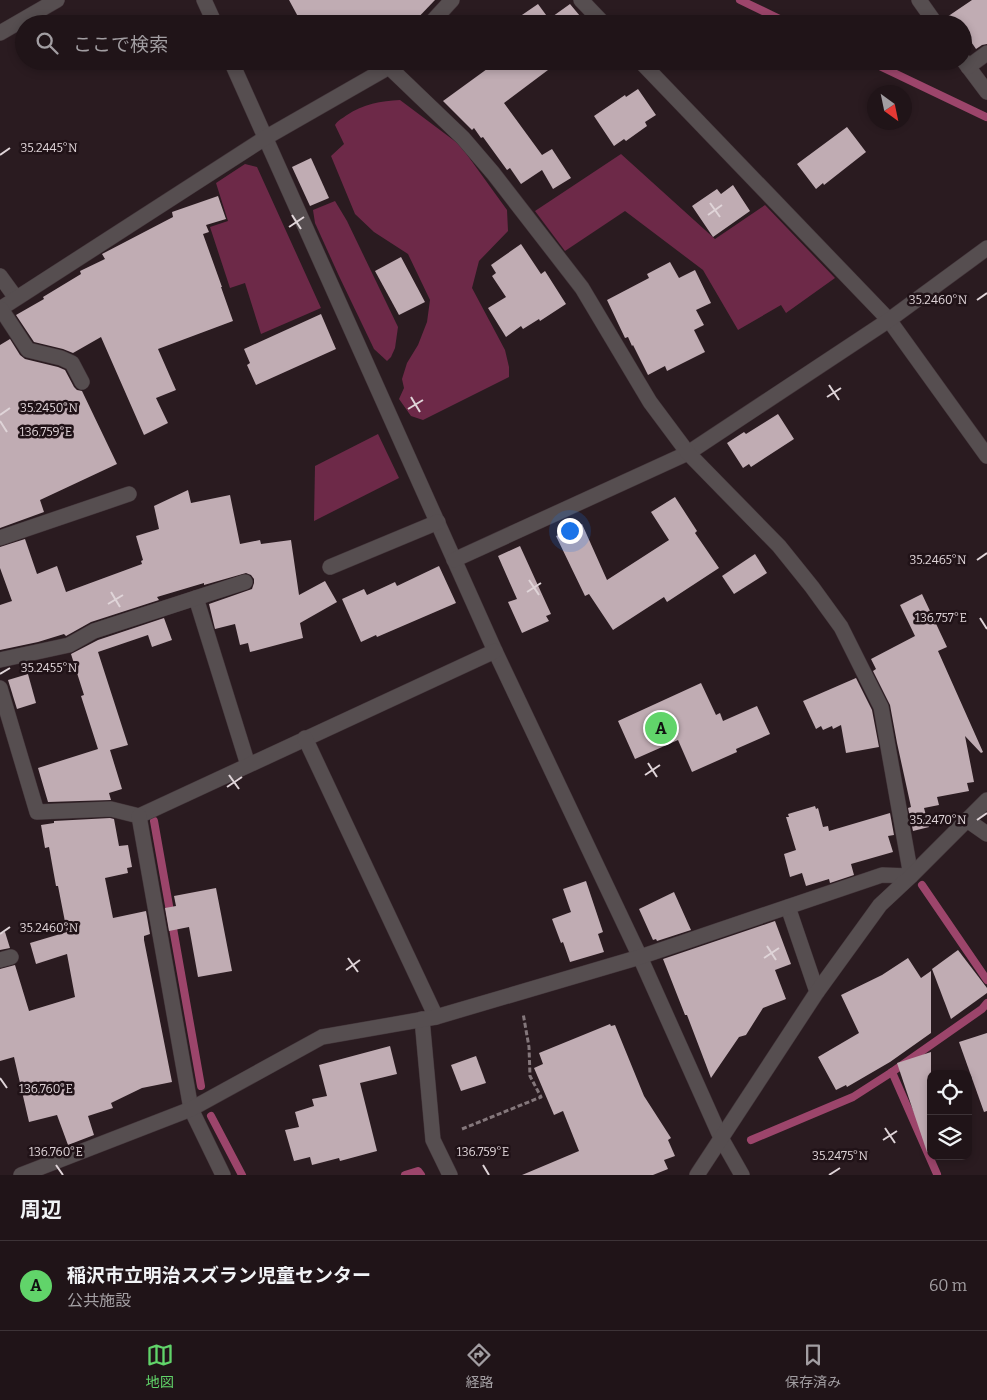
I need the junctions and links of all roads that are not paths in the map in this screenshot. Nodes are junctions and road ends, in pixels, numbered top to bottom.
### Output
1 (57, 0) edge
2 (204, 0) edge
3 (452, 0) edge
4 (581, 0) edge
5 (919, 0) edge
6 (31, 15) edge
7 (211, 15) edge
8 (438, 15) edge
9 (595, 15) edge
10 (930, 15) edge
11 (15, 24) edge
12 (0, 33) edge
13 (987, 53) edge
14 (972, 60) edge
15 (235, 70) edge
16 (382, 70) edge
17 (398, 70) edge
18 (649, 70) edge
19 (971, 70) edge
20 (987, 92) edge
21 (265, 138) junction
22 (987, 248) edge
23 (0, 276) edge
24 (16, 298) junction
25 (0, 309) edge
26 (889, 320) junction
27 (82, 382) dead end
28 (688, 453) junction
29 (987, 456) edge
30 (129, 494) dead end
31 (438, 522) junction
32 (0, 538) edge
33 (454, 560) junction
34 (330, 567) dead end
35 (245, 582) dead end
36 (196, 598) junction
37 (495, 651) junction
38 (0, 660) edge
39 (0, 688) edge
40 (6, 731) edge
41 (305, 738) junction
42 (248, 765) junction
43 (987, 800) edge
44 (139, 816) junction
45 (967, 820) junction
46 (987, 834) edge
47 (912, 876) junction
48 (788, 907) junction
49 (640, 957) junction
50 (817, 992) junction
51 (429, 1018) junction
52 (191, 1109) junction
53 (721, 1138) junction
54 (21, 1175) edge
55 (223, 1175) edge
56 (450, 1175) edge
57 (697, 1175) edge
58 (742, 1175) edge

1 - 6 street
2 - 7 street
3 - 8 street
4 - 9 street
5 - 10 street
11 - 12 street
13 - 14 street
15 - 21 street
16 - 21 street
17 - 28 street
18 - 26 street
19 - 20 street
21 - 24 street
21 - 31 street
22 - 26 street
23 - 24 street
24 - 25 street
25 - 27 street
26 - 28 street
26 - 29 street
28 - 33 street
28 - 47 street
30 - 32 street
31 - 33 street
31 - 34 street
33 - 37 street
35 - 36 street
36 - 38 street
36 - 42 street
37 - 41 street
37 - 49 street
39 - 40 street
40 - 44 street
41 - 42 street
41 - 51 street
42 - 44 street
43 - 45 street
44 - 52 street
45 - 46 street
45 - 47 street
47 - 48 street
47 - 50 street
48 - 49 street
48 - 50 street
49 - 51 street
49 - 53 street
50 - 53 street
51 - 52 street
51 - 56 street
52 - 54 street
52 - 55 street
53 - 57 street
53 - 58 street

